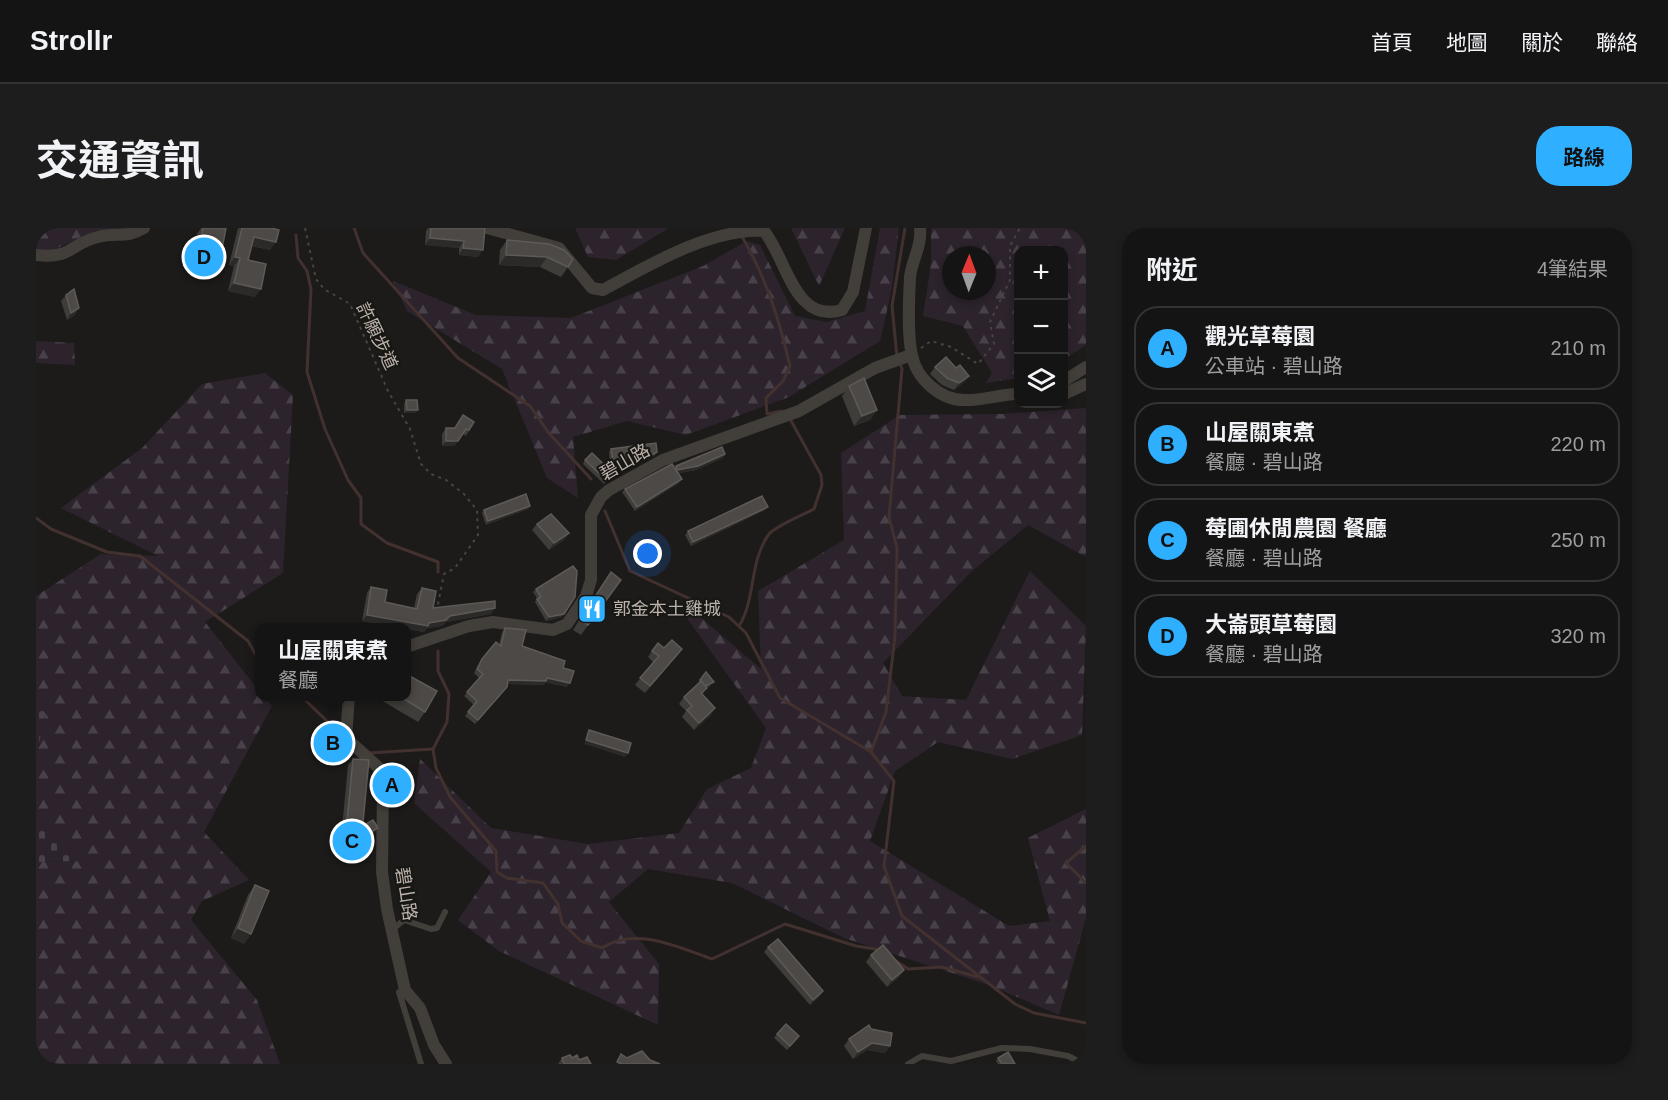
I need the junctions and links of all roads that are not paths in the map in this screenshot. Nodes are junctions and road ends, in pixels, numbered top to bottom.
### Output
1 (144, 228) edge
2 (487, 228) edge
3 (866, 228) edge
4 (920, 228) edge
5 (36, 255) edge
6 (911, 355) junction
7 (1086, 367) edge
8 (1068, 378) edge
9 (1086, 384) edge
10 (1068, 392) edge
11 (1014, 394) edge
12 (411, 645) edge
13 (348, 701) edge
14 (445, 912) dead end
15 (393, 929) junction
16 (405, 990) junction
17 (421, 1064) edge
18 (446, 1064) edge
19 (908, 1064) edge
20 (1084, 1064) edge

1 - 5 street
2 - 3 street
4 - 6 street
6 - 11 street
6 - 12 street, 碧山路
7 - 8 street
9 - 10 street
13 - 15 street, 碧山路
14 - 15 lane
15 - 16 street, 碧山路
16 - 17 lane
16 - 18 street, 碧山路
19 - 20 lane

